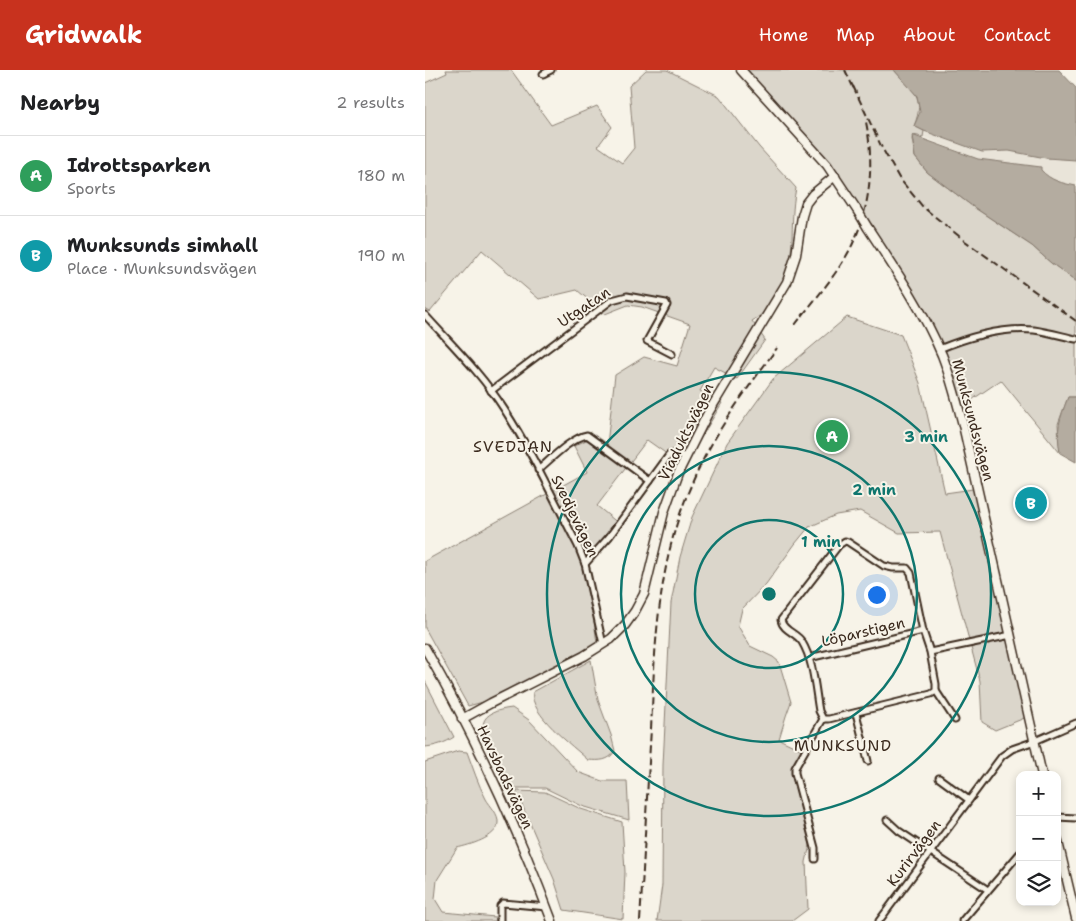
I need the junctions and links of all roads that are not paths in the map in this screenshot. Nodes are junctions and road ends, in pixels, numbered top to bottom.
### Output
1 (551, 70) edge
2 (741, 70) edge
3 (543, 74) dead end
4 (835, 176) junction
5 (425, 315) edge
6 (1076, 339) edge
7 (939, 349) junction
8 (672, 354) dead end
9 (491, 391) junction
10 (686, 458) junction
11 (538, 470) junction
12 (650, 481) junction
13 (585, 564) junction
14 (923, 631) junction
15 (1011, 635) junction
16 (603, 644) junction
17 (425, 648) edge
18 (930, 652) junction
19 (809, 658) junction
20 (936, 691) junction
21 (856, 713) junction
22 (463, 719) junction
23 (823, 719) junction
24 (955, 720) dead end
25 (1076, 723) edge
26 (1035, 741) junction
27 (868, 761) dead end
28 (1041, 771) edge
29 (939, 778) dead end
30 (969, 800) junction
31 (1061, 817) edge
32 (1076, 818) edge
33 (887, 820) dead end
34 (931, 851) junction
35 (1061, 855) edge
36 (1016, 857) edge
37 (815, 859) dead end
38 (988, 890) junction
39 (547, 907) junction
40 (1076, 918) edge
41 (500, 921) edge
42 (552, 921) edge
43 (879, 921) edge
44 (962, 921) edge

1 - 3 street
2 - 4 street, Munksundsvägen
4 - 7 street, Munksundsvägen, bridge
4 - 10 street, Viaduktsvägen
5 - 9 street, Svedjevägen
6 - 7 street
7 - 15 street, Munksundsvägen
8 - 9 street, Utgatan
9 - 11 street, Svedjevägen
10 - 12 street
10 - 16 street, Viaduktsvägen
11 - 12 street
11 - 13 street, Svedjevägen
12 - 13 street
13 - 16 street, Svedjevägen
14 - 18 street
14 - 19 street, Löparstigen
14 - 19 street
15 - 18 street
15 - 26 street, Munksundsvägen
16 - 22 street, Viaduktsvägen
17 - 22 street, Havsbadsvägen
18 - 20 street
19 - 23 street
20 - 21 street
20 - 24 street
21 - 23 street
21 - 27 street
22 - 39 street, Havsbadsvägen
23 - 37 street
25 - 26 street, Kurirvägen
26 - 28 street, Munksundsvägen
26 - 30 street, Kurirvägen
29 - 30 street
30 - 34 street, Kurirvägen
31 - 32 street
33 - 34 street
34 - 38 street
34 - 43 street, Kurirvägen
35 - 40 street
36 - 38 street
38 - 44 street
39 - 41 street
39 - 42 street, Havsbadsvägen

